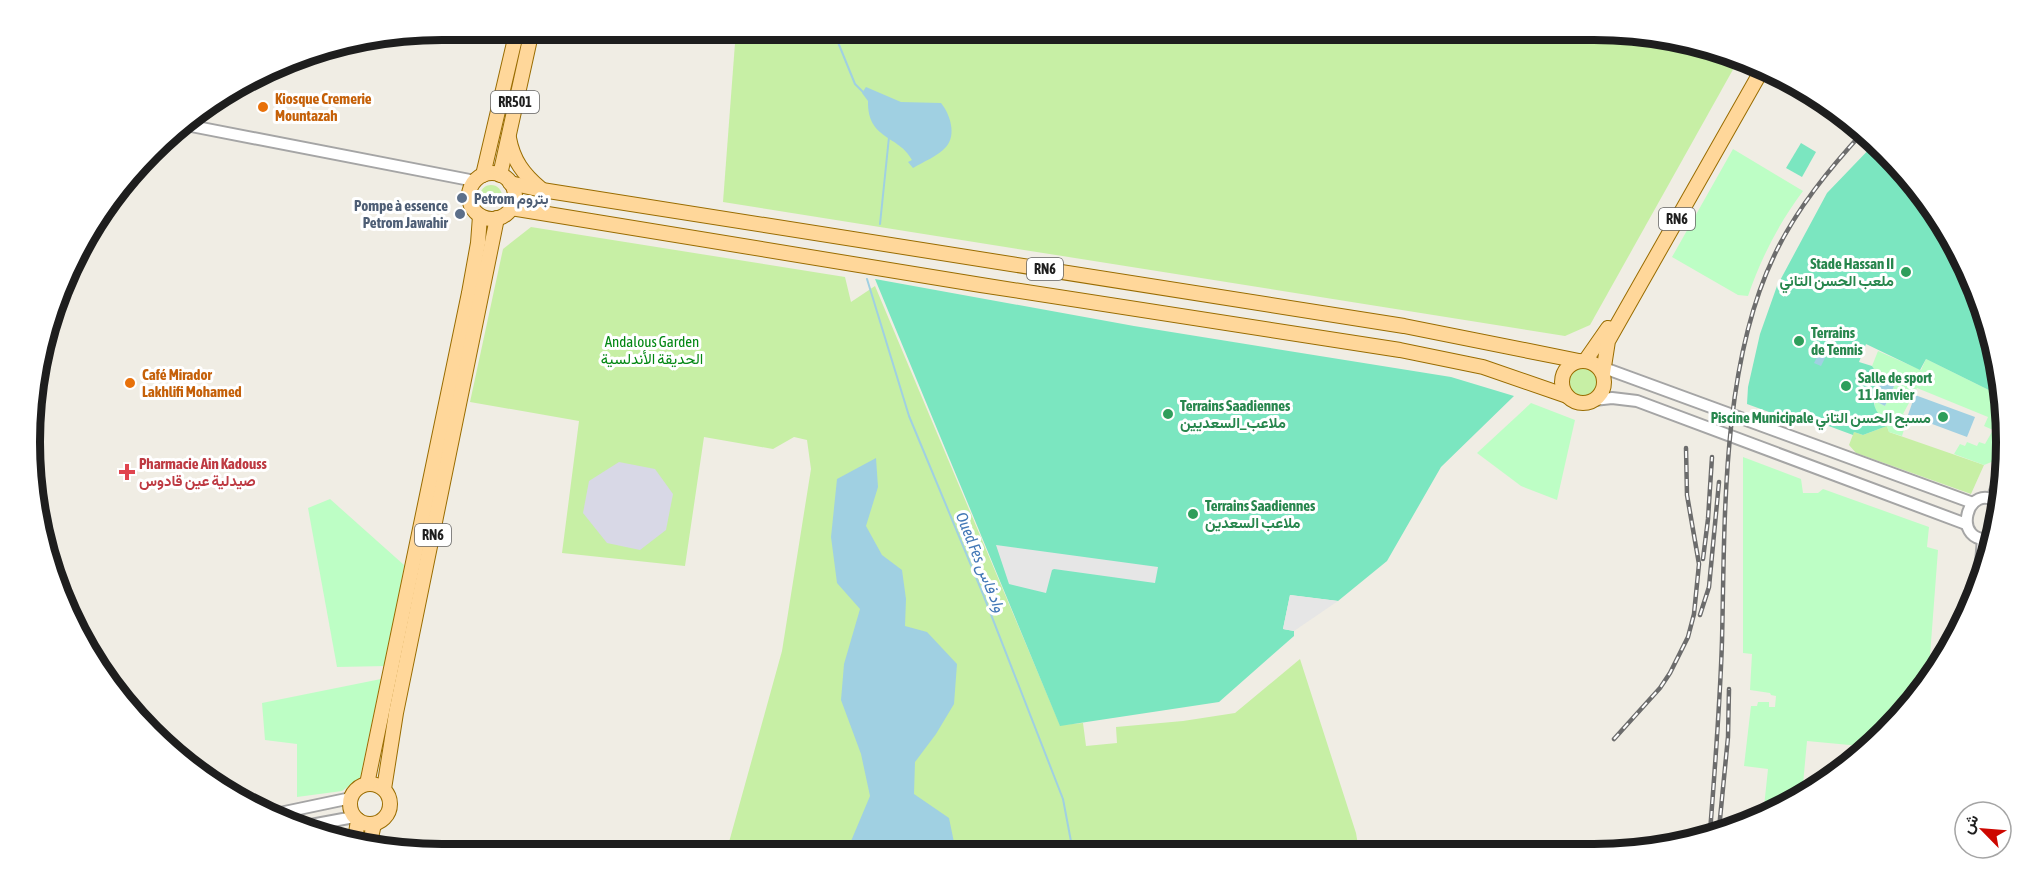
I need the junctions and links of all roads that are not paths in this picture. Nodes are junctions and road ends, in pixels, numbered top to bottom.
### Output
1 (514, 40) edge
2 (530, 40) edge
3 (1752, 72) edge
4 (1759, 75) edge
5 (194, 127) edge
6 (508, 132) junction
7 (479, 178) junction
8 (505, 179) junction
9 (542, 190) junction
10 (511, 208) junction
11 (480, 216) junction
12 (497, 218) junction
13 (1593, 366) junction
14 (1567, 396) junction
15 (1594, 400) junction
16 (1992, 501) edge
17 (1973, 503) junction
18 (1966, 524) junction
19 (1985, 537) edge
20 (367, 784) junction
21 (384, 789) junction
22 (351, 798) junction
23 (284, 811) edge
24 (356, 819) junction
25 (320, 824) edge
26 (374, 824) junction
27 (355, 834) edge
28 (371, 837) edge

1 - 7 main road, RR501
2 - 6 main road, RR501
3 - 13 main road, RN6
4 - 13 main road, RN6
5 - 7 street
6 - 8 main road, RR501
6 - 9 main road
7 - 8 main road, RN6
7 - 11 main road, RN6
8 - 9 main road, RN6
8 - 10 main road
9 - 13 main road, RN6
10 - 12 main road
10 - 14 main road, RN6
11 - 12 main road
11 - 20 main road, RN6
12 - 21 main road, RN6
13 - 14 main road, RN6
13 - 15 main road, RN6
13 - 17 street
14 - 15 main road, RN6
15 - 18 street
16 - 17 street
17 - 18 street
18 - 19 street
20 - 21 main road
20 - 22 main road
21 - 26 main road, RN6
22 - 23 street
22 - 24 main road
24 - 25 street
24 - 26 main road
24 - 27 main road
26 - 28 main road, RN6

